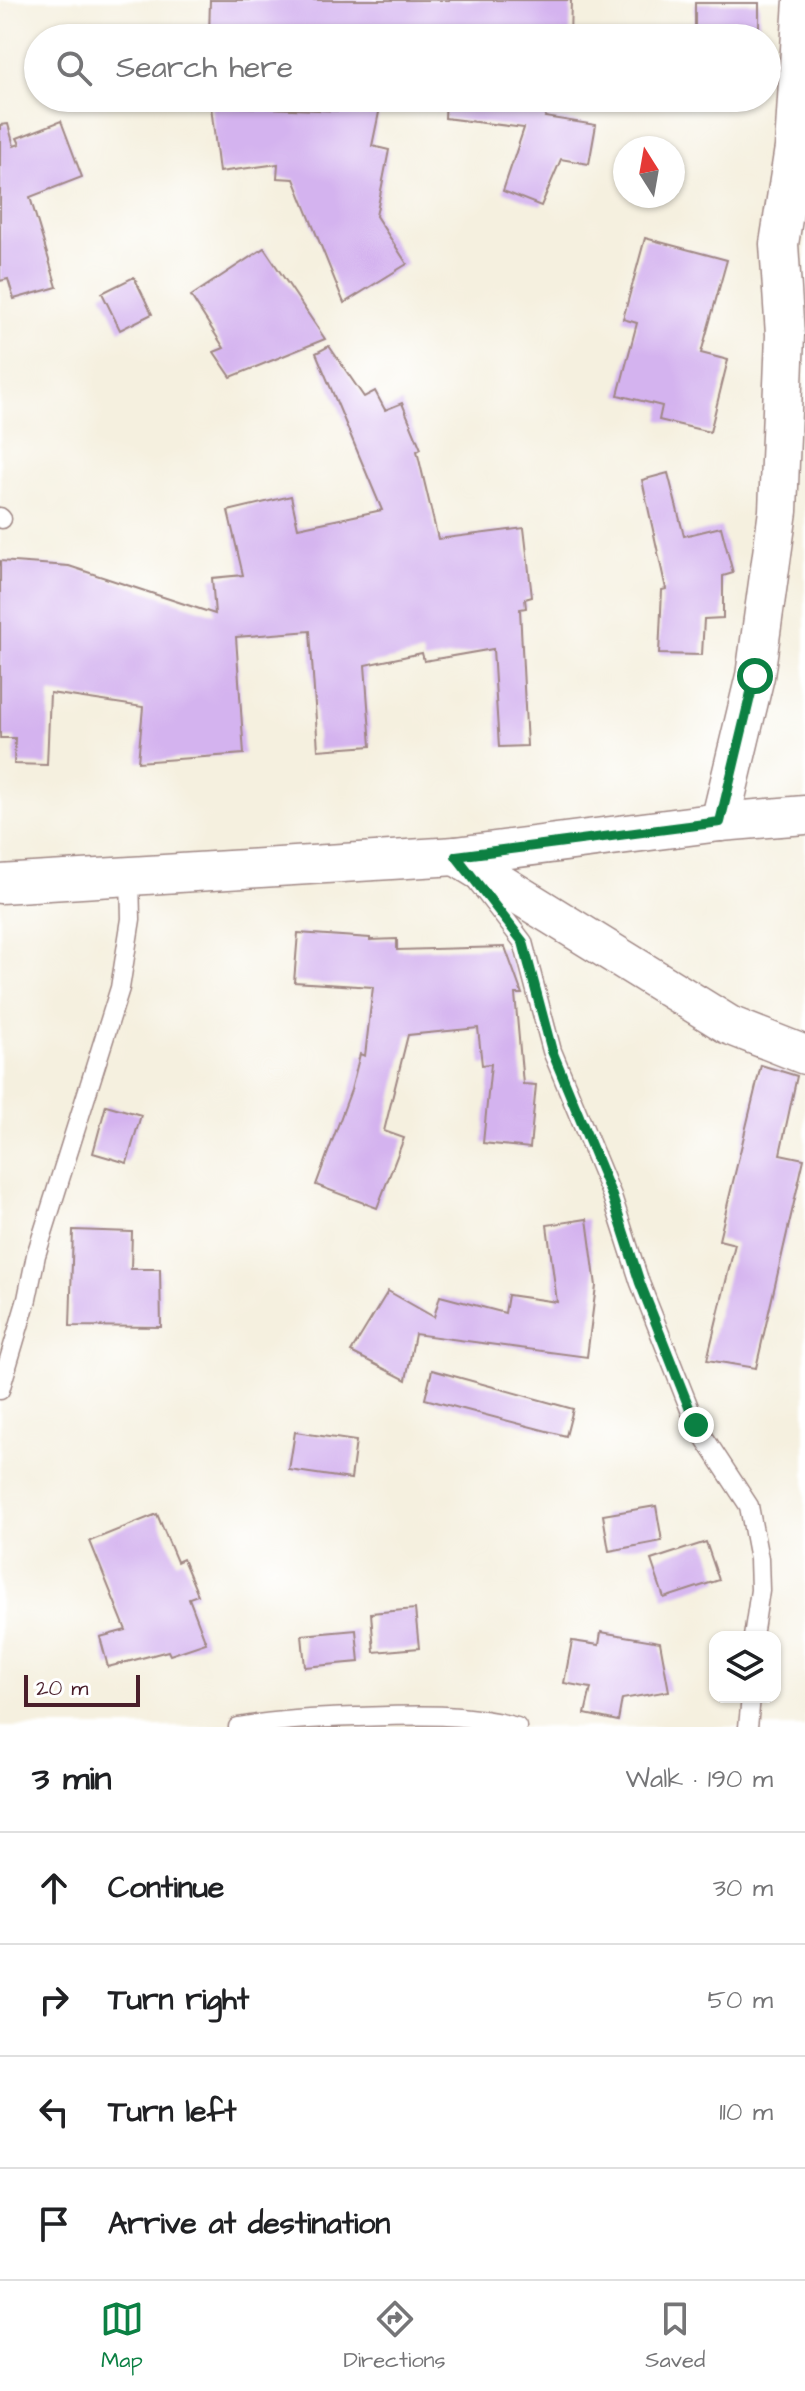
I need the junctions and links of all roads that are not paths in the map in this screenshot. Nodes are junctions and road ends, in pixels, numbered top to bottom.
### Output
1 (803, 0) edge
2 (805, 815) edge
3 (720, 822) junction
4 (456, 856) junction
5 (130, 874) junction
6 (0, 884) edge
7 (805, 1055) edge
8 (0, 1390) edge
9 (754, 1631) edge
10 (750, 1703) edge
11 (238, 1727) edge
12 (517, 1727) edge
13 (748, 1727) edge

1 - 3 street
2 - 3 street
3 - 4 street
4 - 5 street
4 - 7 street
4 - 9 lane
5 - 6 street
5 - 8 lane
10 - 13 lane
11 - 12 lane

